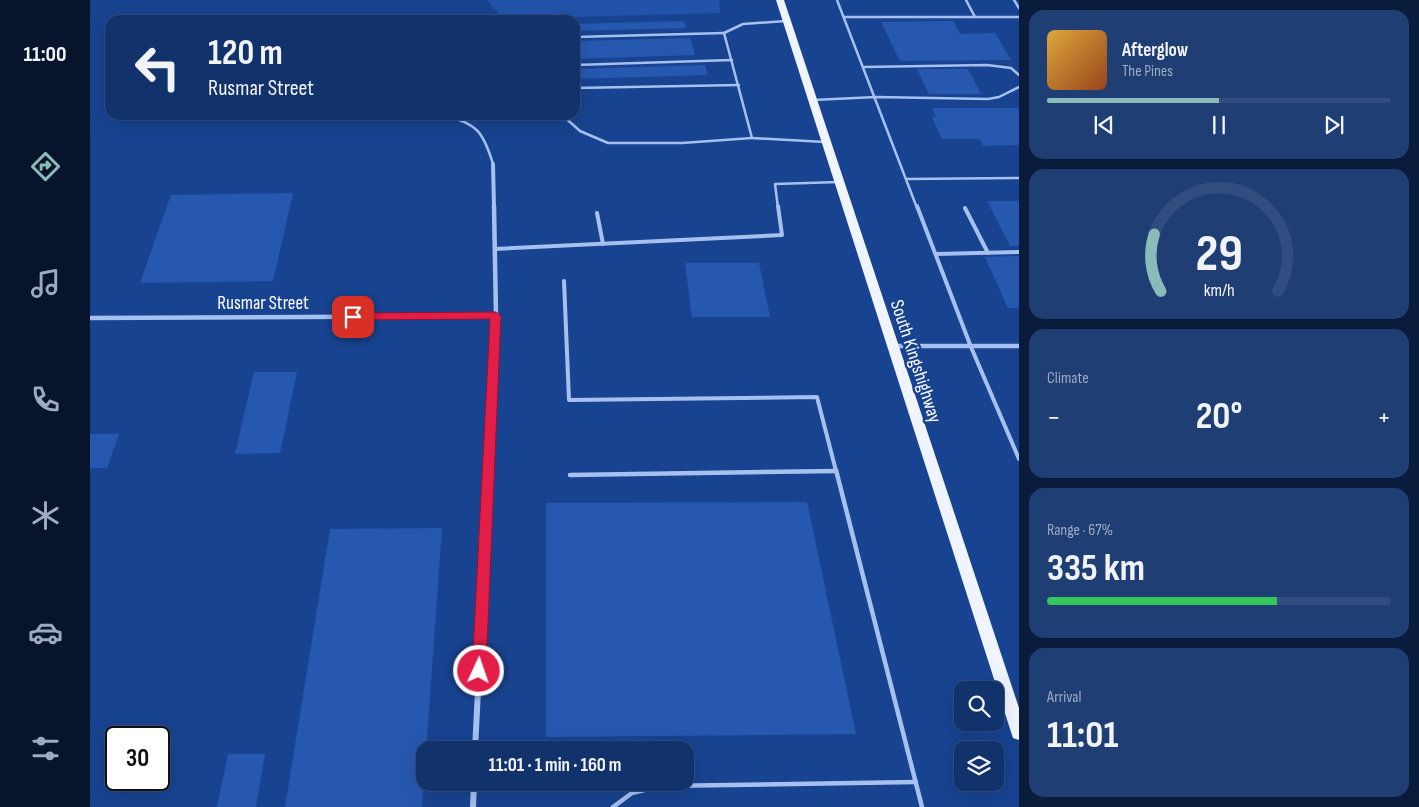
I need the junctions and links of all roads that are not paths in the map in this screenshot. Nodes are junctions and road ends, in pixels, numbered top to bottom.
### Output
1 (780, 0) edge
2 (837, 0) edge
3 (966, 0) edge
4 (1014, 0) edge
5 (1019, 8) edge
6 (844, 17) junction
7 (975, 17) junction
8 (1019, 17) edge
9 (787, 21) junction
10 (724, 33) junction
11 (580, 37) edge
12 (732, 60) junction
13 (580, 65) edge
14 (864, 67) junction
15 (1019, 75) edge
16 (739, 85) junction
17 (1019, 87) edge
18 (580, 88) edge
19 (876, 97) junction
20 (813, 100) junction
21 (463, 120) edge
22 (568, 120) edge
23 (752, 138) junction
24 (827, 142) junction
25 (493, 164) joint
26 (1019, 178) edge
27 (907, 179) junction
28 (840, 182) junction
29 (965, 208) dead end
30 (596, 213) dead end
31 (603, 244) junction
32 (494, 249) junction
33 (1019, 252) edge
34 (988, 253) junction
35 (936, 254) junction
36 (564, 281) dead end
37 (496, 316) junction
38 (90, 318) edge
39 (892, 346) junction
40 (1019, 346) edge
41 (971, 347) junction
42 (1019, 459) edge
43 (836, 471) junction
44 (570, 475) dead end
45 (1019, 732) edge
46 (475, 741) edge
47 (916, 782) junction
48 (474, 791) edge
49 (473, 807) edge
50 (613, 807) edge
51 (922, 807) edge

1 - 9 main road, South Kingshighway
2 - 6 lane
3 - 7 lane
4 - 5 lane
6 - 7 lane
6 - 14 lane
7 - 8 lane
9 - 10 lane
9 - 20 main road, South Kingshighway
10 - 11 lane
10 - 12 lane
12 - 13 lane
12 - 16 lane
14 - 15 lane
14 - 19 lane
16 - 18 lane
16 - 23 lane
17 - 19 lane
19 - 20 lane
19 - 27 lane
20 - 24 main road, South Kingshighway
21 - 25 lane
22 - 23 lane
23 - 24 lane
24 - 28 main road, South Kingshighway
25 - 32 street
26 - 27 lane
27 - 35 lane
28 - 31 lane
28 - 39 main road, South Kingshighway
29 - 34 lane
30 - 31 lane
31 - 32 lane
32 - 37 street
33 - 34 lane
34 - 35 lane
35 - 41 lane
36 - 43 lane
37 - 38 street, Rusmar Street
37 - 46 street
39 - 41 street
39 - 45 main road, South Kingshighway
40 - 41 street
41 - 42 lane
43 - 44 lane
43 - 47 lane
47 - 50 lane
47 - 51 lane
48 - 49 street

